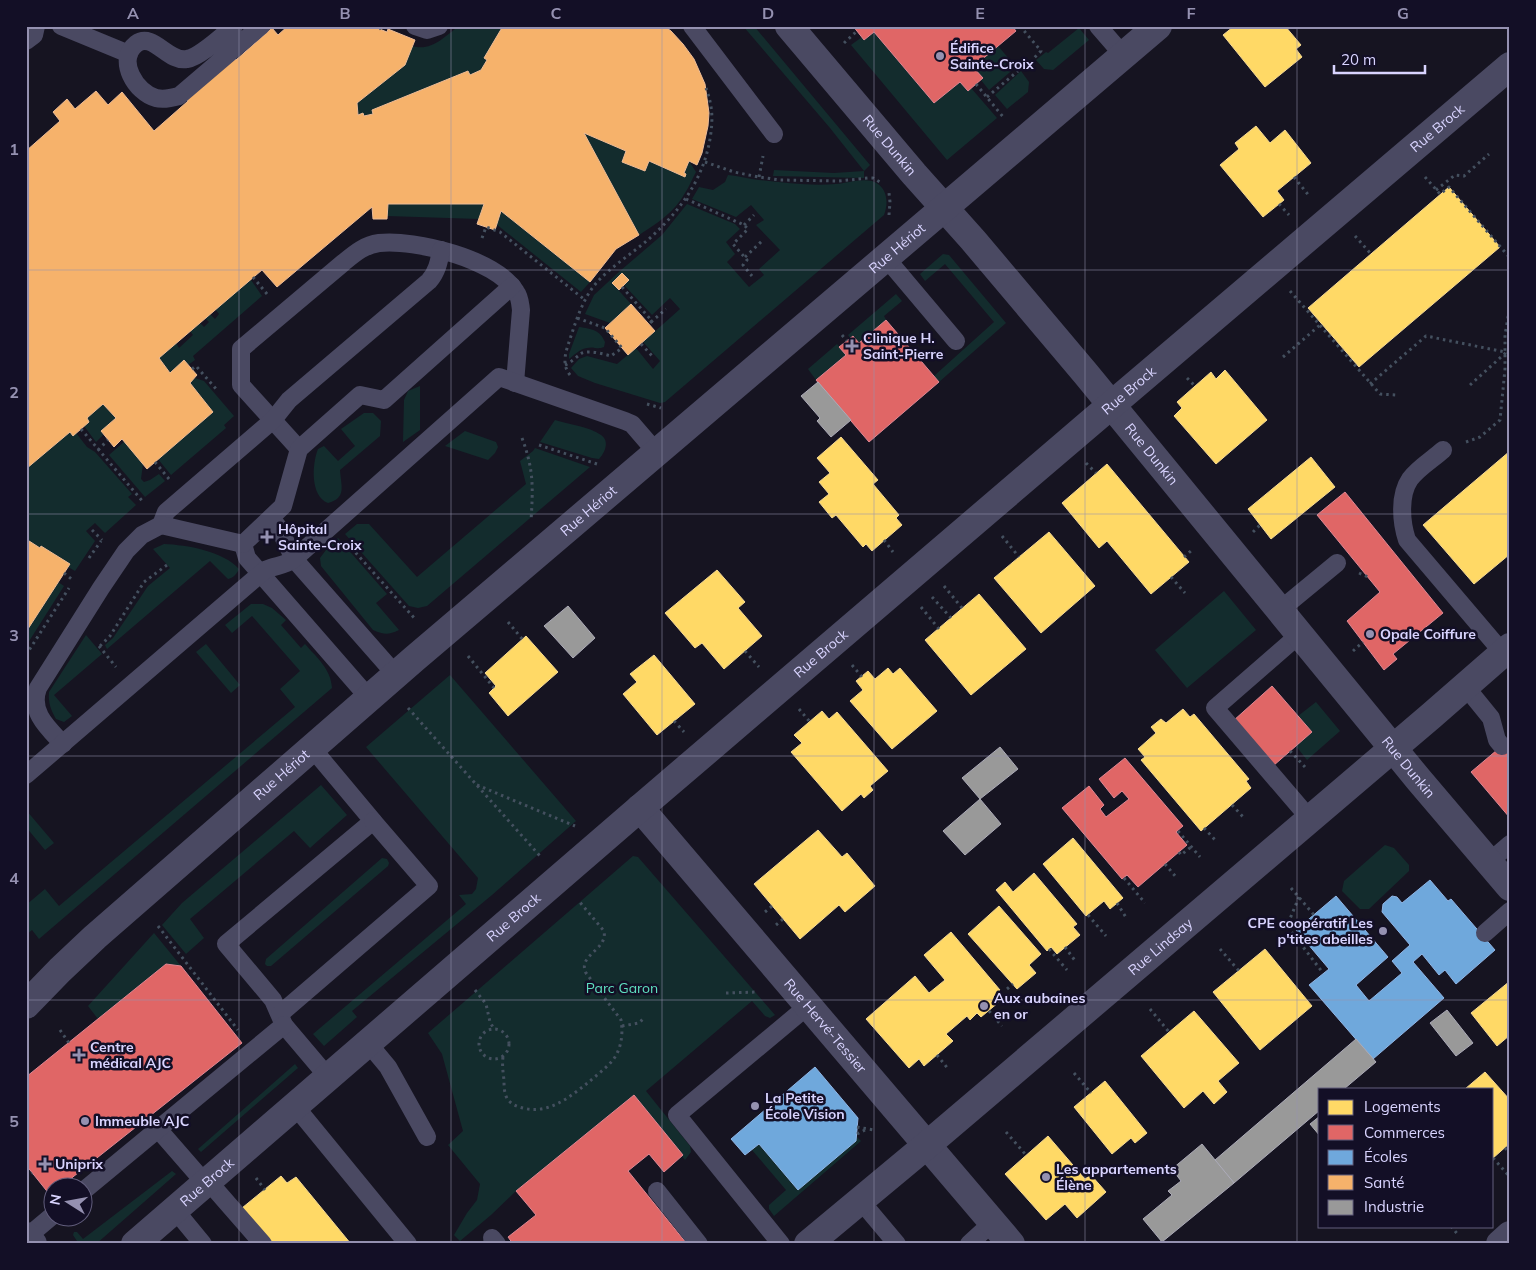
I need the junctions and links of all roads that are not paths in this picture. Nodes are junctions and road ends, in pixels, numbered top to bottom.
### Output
1 (36, 26) edge
2 (61, 26) edge
3 (234, 26) edge
4 (261, 26) edge
5 (415, 26) edge
6 (439, 26) edge
7 (692, 26) edge
8 (789, 26) edge
9 (1098, 26) edge
10 (1158, 26) edge
11 (146, 33) edge
12 (26, 41) edge
13 (129, 54) junction
14 (1124, 56) junction
15 (1510, 66) edge
16 (774, 134) dead end
17 (944, 208) junction
18 (441, 250) junction
19 (886, 258) junction
20 (512, 286) junction
21 (956, 341) dead end
22 (515, 382) junction
23 (1112, 404) junction
24 (273, 420) junction
25 (299, 449) junction
26 (1443, 450) dead end
27 (657, 453) junction
28 (271, 518) junction
29 (161, 525) junction
30 (243, 544) junction
31 (294, 559) junction
32 (1337, 562) dead end
33 (260, 574) junction
34 (1280, 610) junction
35 (1300, 634) junction
36 (1506, 650) edge
37 (396, 675) junction
38 (1465, 686) junction
39 (369, 698) junction
40 (63, 744) junction
41 (1502, 746) dead end
42 (312, 748) junction
43 (1393, 748) junction
44 (26, 775) edge
45 (640, 808) junction
46 (1310, 819) junction
47 (373, 820) junction
48 (1510, 844) edge
49 (1489, 862) junction
50 (1510, 887) edge
51 (1510, 911) edge
52 (1486, 933) dead end
53 (30, 993) edge
54 (809, 1005) junction
55 (282, 1020) junction
56 (368, 1043) junction
57 (328, 1077) junction
58 (295, 1106) junction
59 (158, 1129) junction
60 (427, 1137) dead end
61 (927, 1145) junction
62 (207, 1182) junction
63 (92, 1184) edge
64 (657, 1190) dead end
65 (860, 1200) junction
66 (175, 1210) junction
67 (992, 1222) junction
68 (42, 1226) edge
69 (1510, 1235) edge
70 (29, 1239) edge
71 (136, 1244) edge
72 (203, 1244) edge
73 (263, 1244) edge
74 (408, 1244) edge
75 (699, 1244) edge
76 (781, 1244) edge
77 (808, 1244) edge
78 (897, 1244) edge
79 (969, 1244) edge
80 (1011, 1244) edge
81 (1500, 1244) edge

1 - 12 lane
2 - 13 lane
3 - 11 lane
4 - 13 lane
5 - 6 lane
7 - 16 lane
8 - 17 street, Rue Dunkin
9 - 14 lane
10 - 14 street, Rue Hériot
11 - 13 lane
14 - 17 street, Rue Hériot
15 - 23 street, Rue Brock
17 - 19 street, Rue Hériot
17 - 23 street, Rue Dunkin
18 - 20 lane
18 - 24 lane
18 - 24 lane
19 - 21 lane
19 - 27 street, Rue Hériot
20 - 22 lane
20 - 25 lane
22 - 27 lane
22 - 31 lane
23 - 34 street, Rue Dunkin
23 - 45 street, Rue Brock
24 - 25 lane
24 - 29 lane
25 - 28 lane
26 - 36 lane
27 - 37 street, Rue Hériot
28 - 30 lane
28 - 31 lane
29 - 30 lane
29 - 40 lane
30 - 33 lane
31 - 33 lane
31 - 37 lane
32 - 34 lane
33 - 39 lane
33 - 40 lane
34 - 35 street, Rue Dunkin
35 - 43 street, Rue Dunkin
35 - 46 lane
36 - 38 street, Rue Lindsay
37 - 39 street, Rue Hériot
38 - 41 lane
38 - 43 street, Rue Lindsay
39 - 42 street, Rue Hériot
40 - 44 lane
42 - 47 lane
42 - 53 street, Rue Hériot
43 - 46 street, Rue Lindsay
43 - 49 street, Rue Dunkin
45 - 54 street, Rue Hervé-Tessier
45 - 56 street, Rue Brock
46 - 61 street, Rue Lindsay
47 - 55 lane
47 - 55 lane
48 - 49 lane
49 - 50 street, Rue Dunkin
51 - 52 lane
54 - 61 street, Rue Hervé-Tessier
54 - 76 lane
55 - 57 lane
55 - 59 lane
56 - 57 street, Rue Brock
56 - 60 lane
57 - 58 street, Rue Brock
58 - 62 street, Rue Brock
58 - 74 lane
59 - 62 lane
59 - 63 lane
61 - 65 street, Rue Lindsay
61 - 67 street, Rue Hervé-Tessier
62 - 66 street, Rue Brock
62 - 73 lane
64 - 75 lane
65 - 77 street, Rue Lindsay
65 - 78 lane
66 - 71 street, Rue Brock
66 - 72 lane
67 - 79 lane
67 - 80 street, Rue Hervé-Tessier
68 - 70 lane
69 - 81 street

